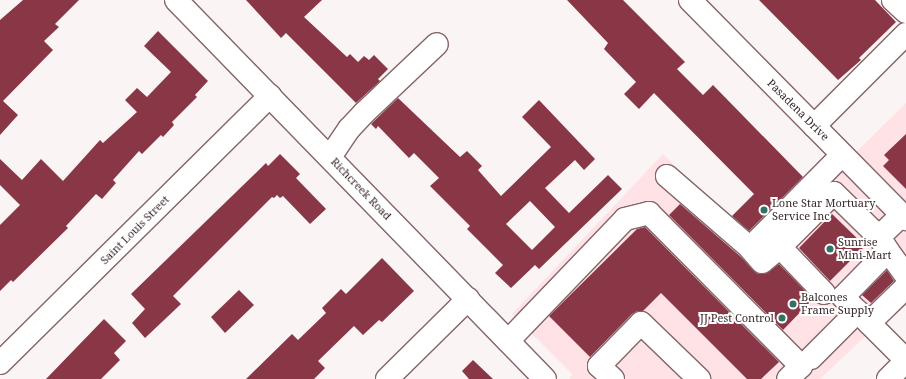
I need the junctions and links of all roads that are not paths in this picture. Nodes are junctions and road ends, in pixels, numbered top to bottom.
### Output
1 (176, 0) edge
2 (690, 0) edge
3 (893, 0) edge
4 (906, 12) edge
5 (906, 34) edge
6 (437, 44) dead end
7 (270, 96) junction
8 (814, 126) junction
9 (842, 155) junction
10 (330, 157) junction
11 (667, 176) dead end
12 (904, 217) edge
13 (883, 244) junction
14 (780, 247) junction
15 (750, 248) junction
16 (906, 276) edge
17 (906, 287) edge
18 (824, 293) dead end
19 (468, 299) junction
20 (864, 317) junction
21 (508, 341) junction
22 (811, 358) dead end
23 (906, 361) edge
24 (0, 363) edge
25 (600, 375) edge
26 (792, 378) edge
27 (387, 379) edge
28 (546, 379) edge
29 (699, 379) edge
30 (888, 379) edge

1 - 7 street, Richcreek Road
2 - 8 street, Pasadena Drive
3 - 4 street
5 - 8 street
6 - 10 street
7 - 10 street, Richcreek Road
7 - 24 street, Saint Louis Street
8 - 9 street, Pasadena Drive
9 - 12 street, Pasadena Drive
9 - 15 street
10 - 19 street, Richcreek Road
11 - 15 street
12 - 13 street
13 - 14 street
13 - 16 street
13 - 20 street
14 - 15 street
14 - 18 street
17 - 20 street
19 - 21 street, Richcreek Road
19 - 27 street
20 - 22 street
20 - 23 street
21 - 26 street
21 - 28 street, Richcreek Road
23 - 30 street
25 - 29 street

